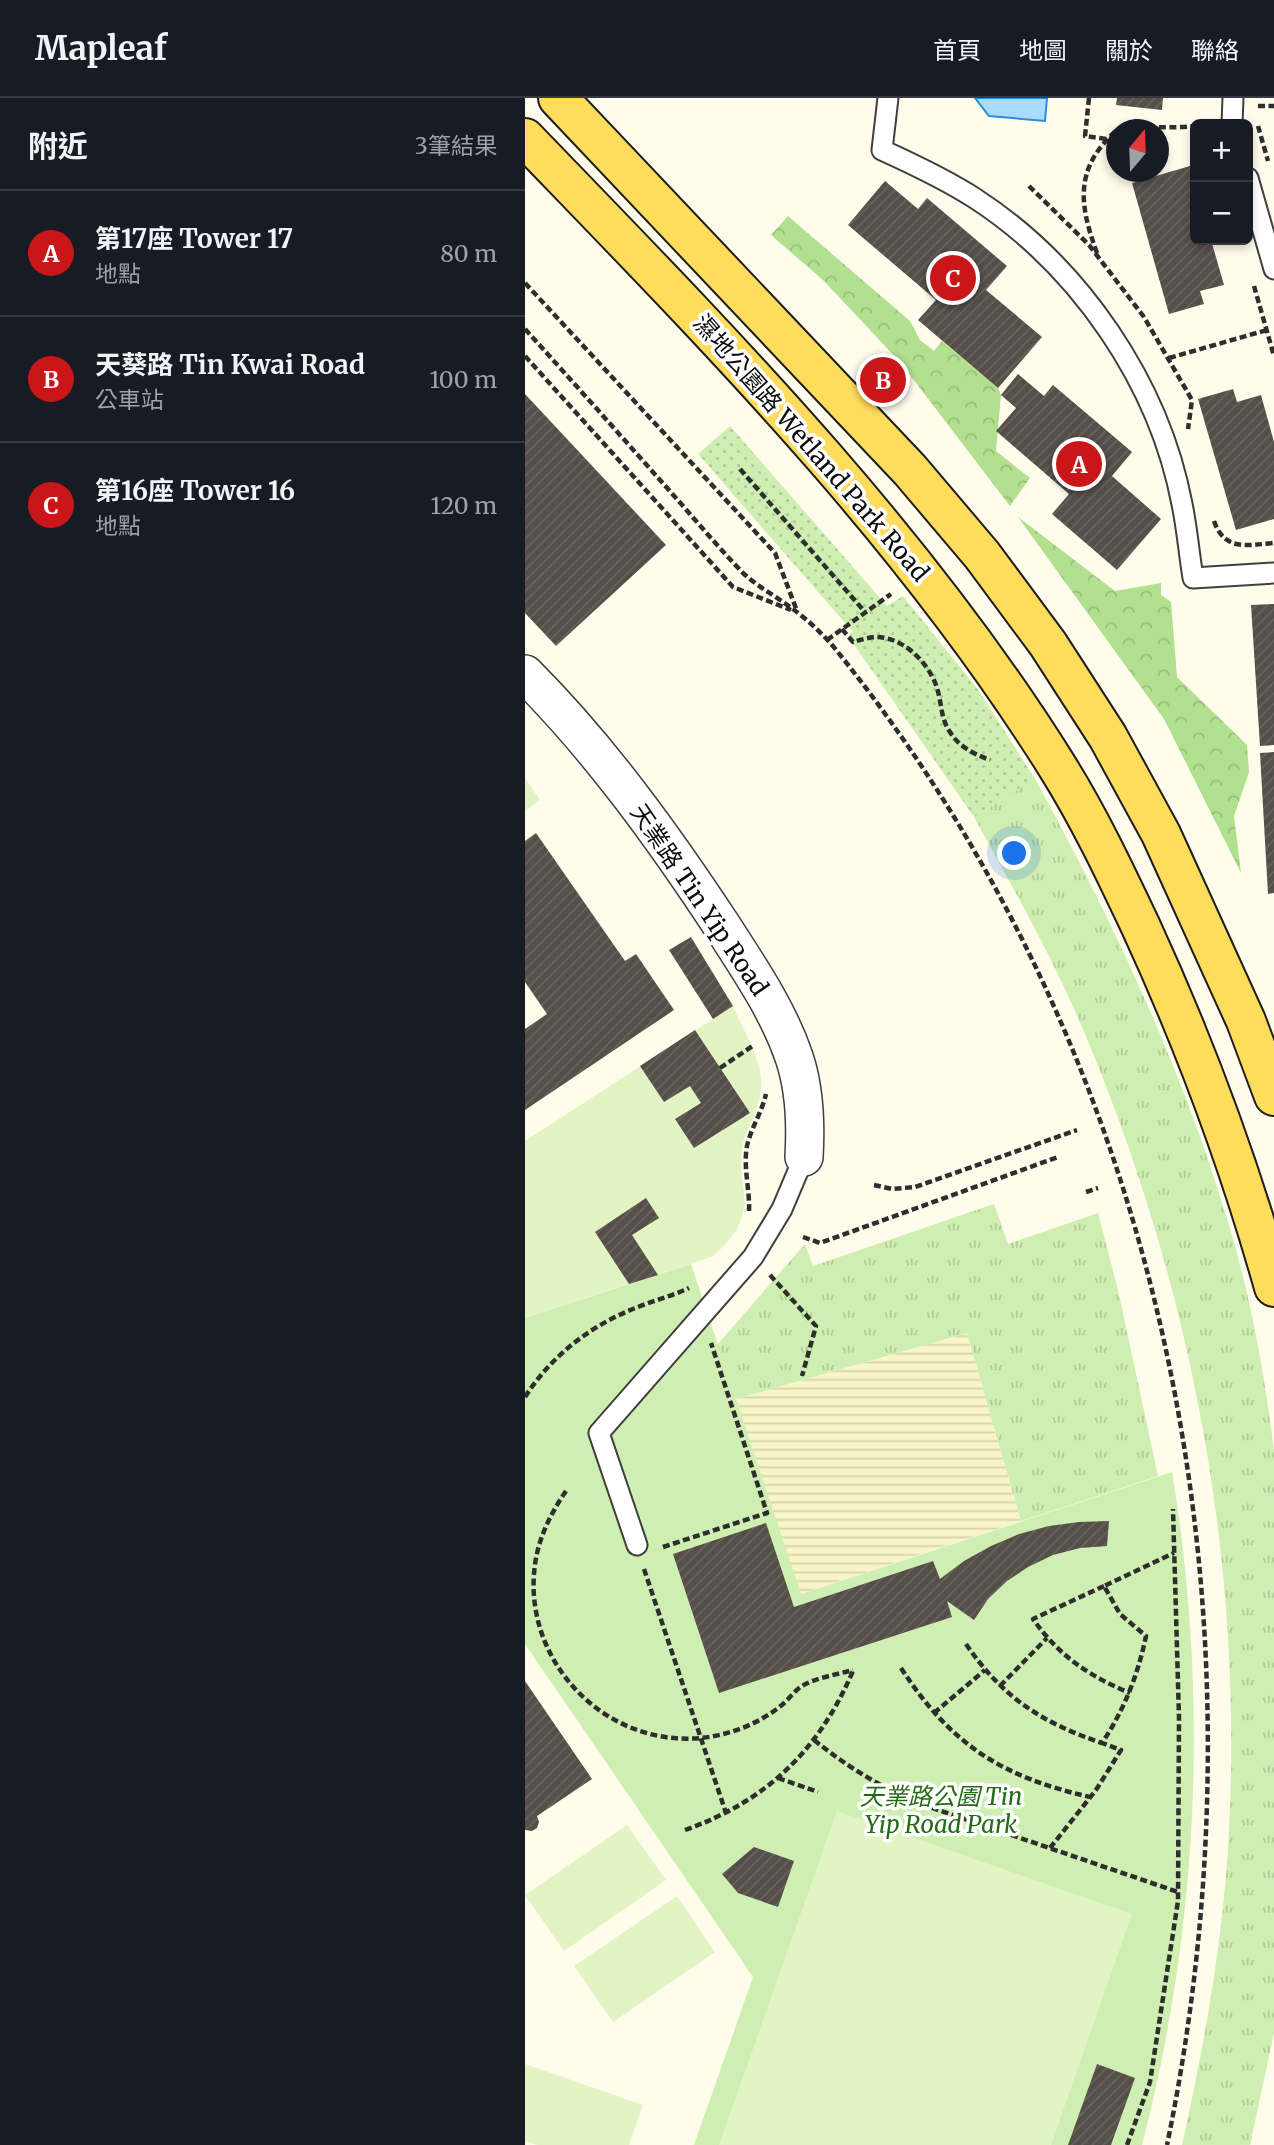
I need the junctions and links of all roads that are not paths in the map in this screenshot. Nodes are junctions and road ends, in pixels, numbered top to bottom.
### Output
1 (558, 98) edge
2 (888, 98) edge
3 (1233, 98) edge
4 (1232, 119) edge
5 (525, 138) edge
6 (525, 175) edge
7 (1249, 182) edge
8 (1274, 269) edge
9 (722, 341) junction
10 (1274, 573) edge
11 (525, 674) edge
12 (1274, 1096) edge
13 (804, 1157) joint
14 (1274, 1287) edge
15 (638, 1550) road end

1 - 12 main road, 濕地公園路 Wetland Park Road
2 - 10 lane
3 - 4 lane
5 - 9 main road, 濕地公園路 Wetland Park Road
6 - 9 main road
7 - 8 lane
9 - 14 main road, 濕地公園路 Wetland Park Road
11 - 13 street, 天業路 Tin Yip Road
13 - 15 lane

